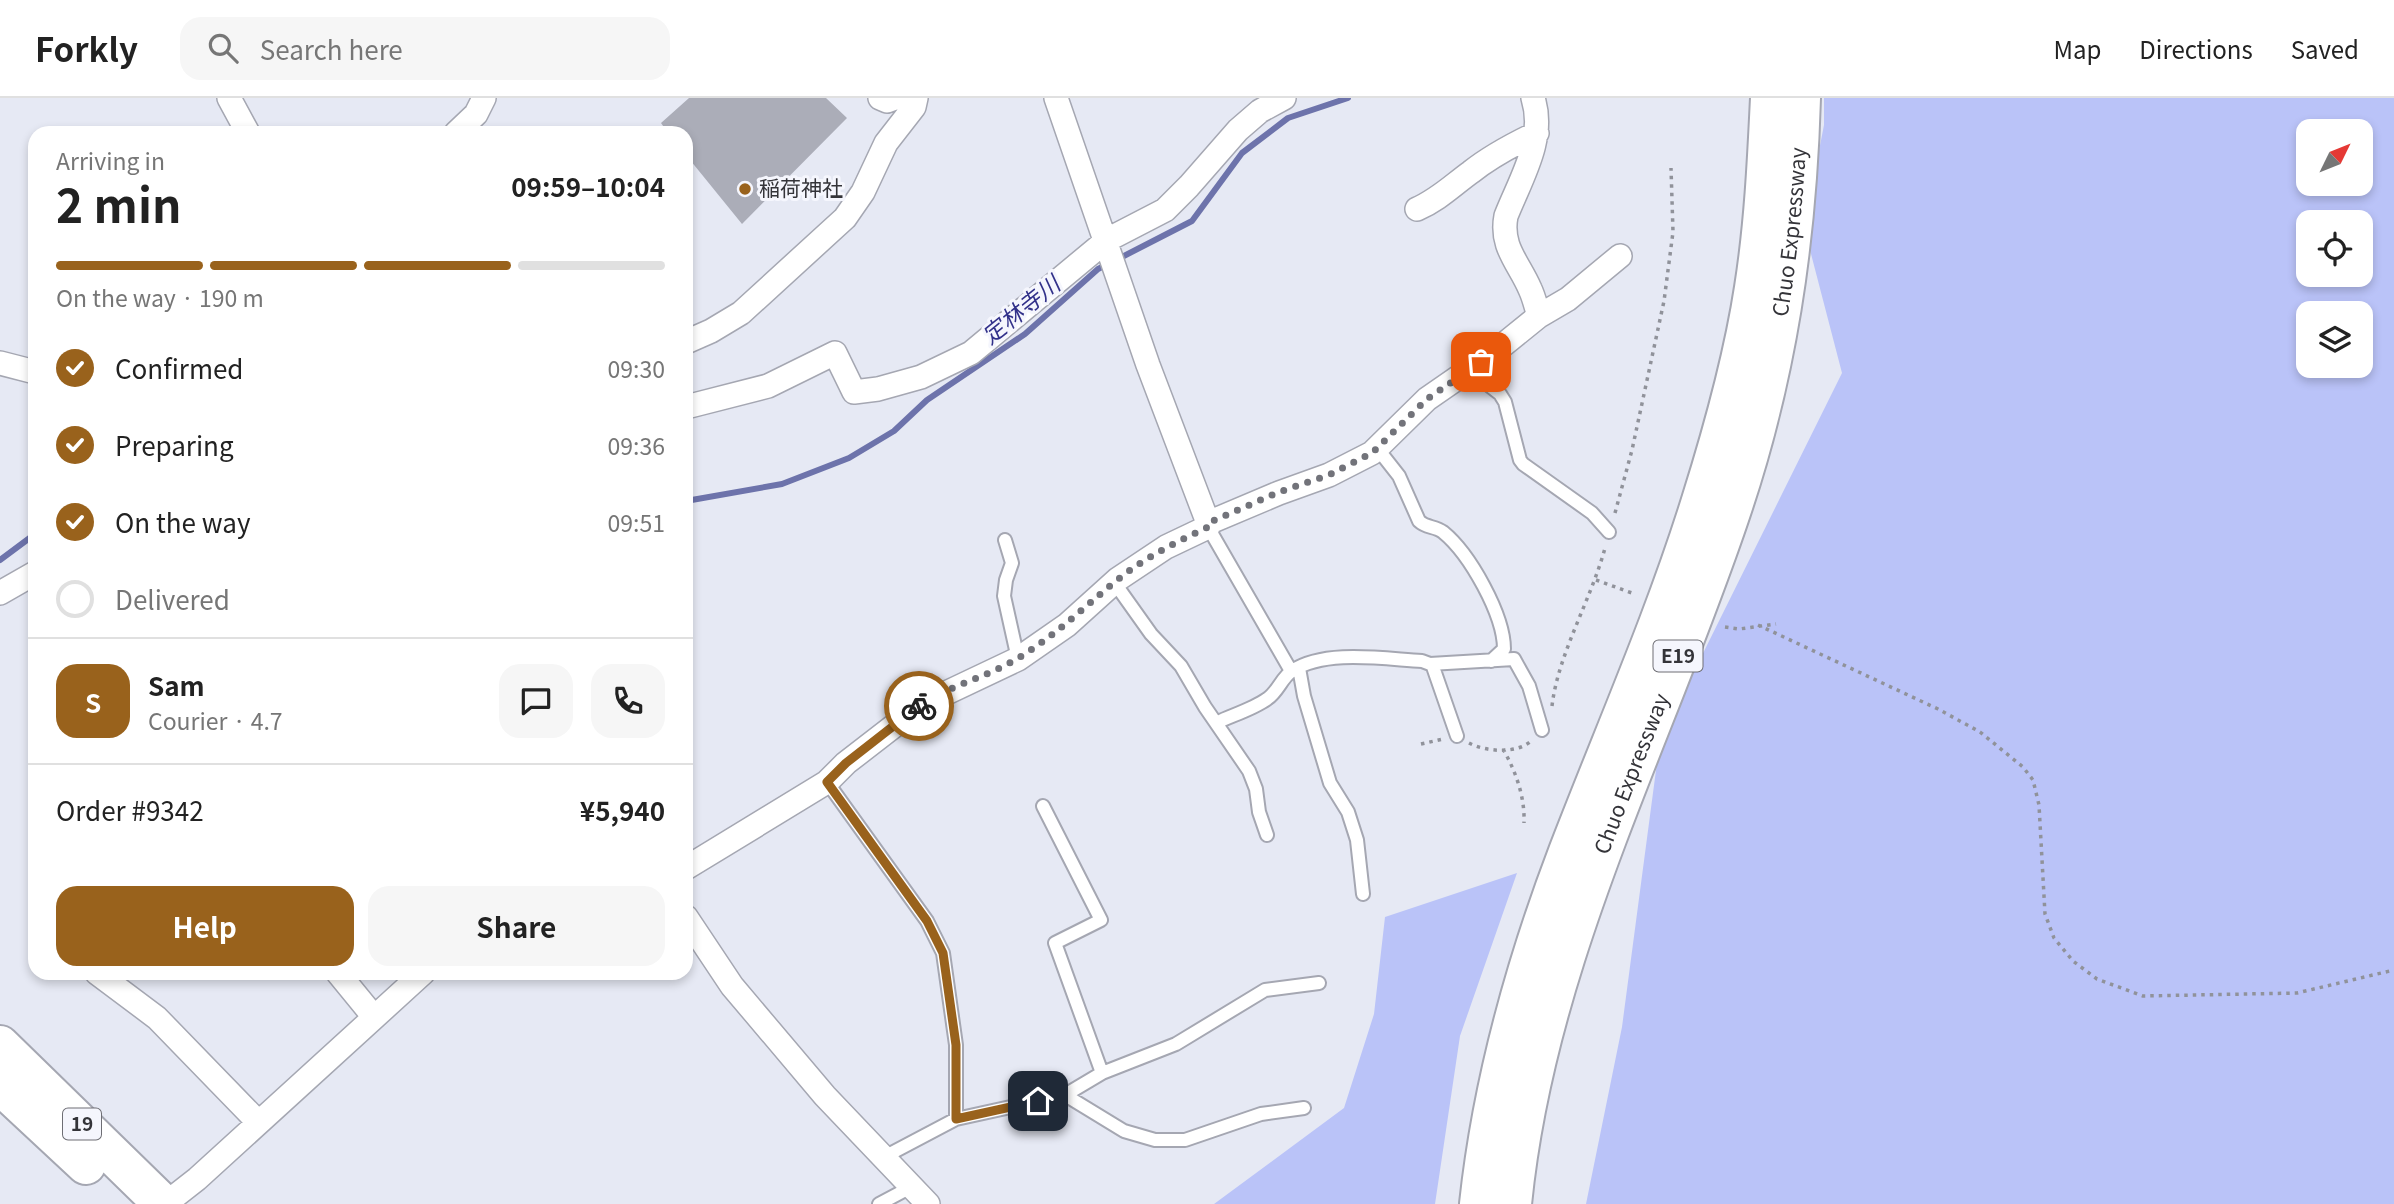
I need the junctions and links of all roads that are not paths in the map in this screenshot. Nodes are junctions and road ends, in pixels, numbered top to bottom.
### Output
1 (229, 98) edge
2 (484, 98) edge
3 (880, 98) edge
4 (895, 98) edge
5 (917, 98) edge
6 (1056, 98) edge
7 (1284, 98) edge
8 (1533, 98) edge
9 (1770, 98) edge
10 (1801, 98) edge
11 (243, 126) edge
12 (463, 126) edge
13 (1537, 133) junction
14 (1417, 209) dead end
15 (1107, 240) junction
16 (1620, 257) dead end
17 (1539, 316) junction
18 (693, 339) edge
19 (0, 363) edge
20 (28, 370) edge
21 (1469, 370) junction
22 (693, 405) edge
23 (1377, 448) junction
24 (1208, 525) junction
25 (1609, 532) dead end
26 (1005, 540) dead end
27 (28, 577) edge
28 (1114, 582) junction
29 (0, 593) edge
30 (1018, 659) junction
31 (1491, 661) junction
32 (1432, 664) junction
33 (1295, 670) junction
34 (1217, 722) junction
35 (1542, 730) dead end
36 (1457, 736) dead end
37 (827, 782) junction
38 (1043, 806) dead end
39 (1267, 835) dead end
40 (693, 865) edge
41 (1363, 894) dead end
42 (693, 928) edge
43 (106, 980) edge
44 (344, 980) edge
45 (415, 980) edge
46 (1319, 983) dead end
47 (374, 1017) junction
48 (0, 1045) edge
49 (1102, 1073) junction
50 (0, 1085) edge
51 (1065, 1095) junction
52 (1304, 1108) dead end
53 (956, 1119) junction
54 (258, 1122) junction
55 (884, 1157) junction
56 (911, 1186) junction
57 (129, 1204) edge
58 (164, 1204) edge
59 (878, 1204) edge
60 (928, 1204) edge
61 (1479, 1204) edge
62 (1512, 1204) edge

1 - 11 street
2 - 12 street
3 - 4 street
5 - 18 street
6 - 15 street
7 - 15 street
8 - 13 street
9 - 61 highway, Chuo Expressway / E19
10 - 62 highway, Chuo Expressway / E19
13 - 14 street
13 - 17 street
15 - 22 street
15 - 24 street
16 - 17 street
17 - 21 street
19 - 20 street
21 - 23 street
21 - 25 lane
23 - 24 street
23 - 31 lane
24 - 28 street
24 - 33 lane
26 - 30 lane
27 - 29 street
28 - 30 street
28 - 34 lane
30 - 37 street
31 - 32 lane
31 - 35 lane
32 - 33 lane
32 - 36 lane
33 - 34 lane
33 - 41 lane
34 - 39 lane
37 - 40 street
37 - 53 lane
38 - 49 lane
42 - 55 street
43 - 54 street
44 - 47 street
45 - 47 street
46 - 49 lane
47 - 54 street
48 - 58 highway, 19
49 - 51 lane
50 - 57 highway, 19
51 - 52 lane
51 - 53 lane
53 - 55 lane
54 - 58 street
55 - 56 street
56 - 59 lane
56 - 60 street

